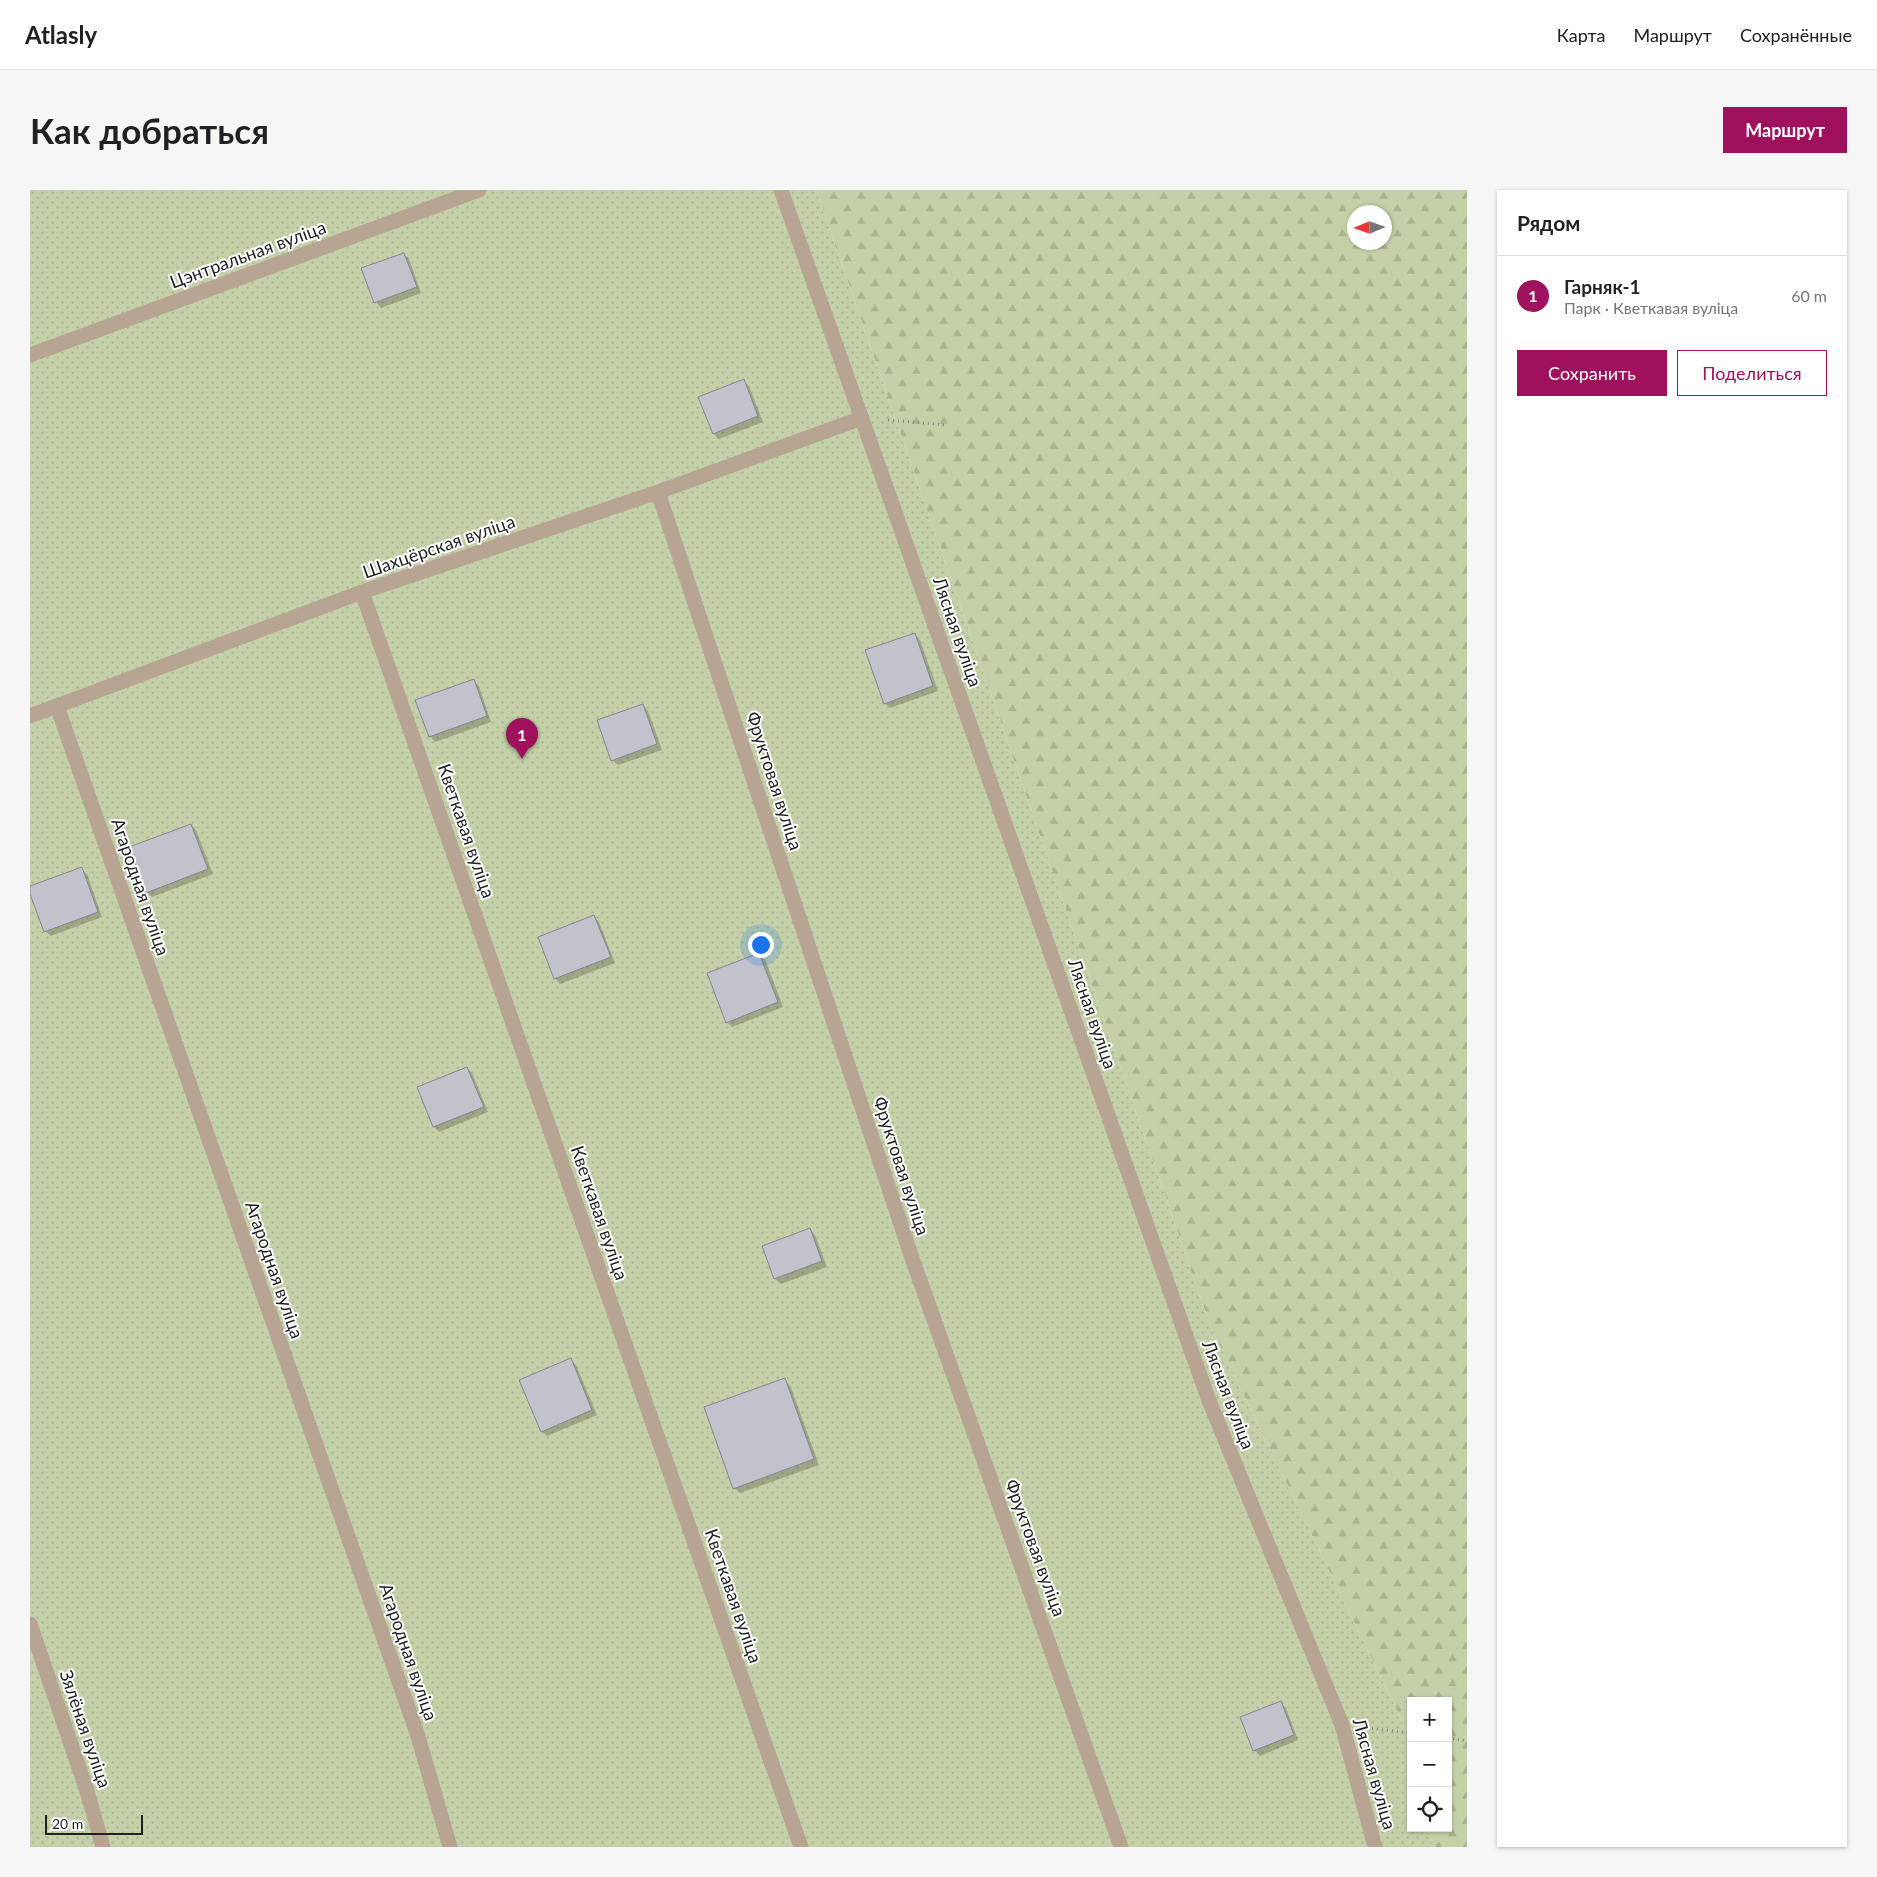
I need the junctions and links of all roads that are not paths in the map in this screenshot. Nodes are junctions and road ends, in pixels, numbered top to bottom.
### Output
1 (479, 190) edge
2 (782, 190) edge
3 (30, 355) edge
4 (862, 418) junction
5 (658, 492) junction
6 (362, 592) junction
7 (57, 706) junction
8 (30, 716) edge
9 (30, 1624) edge
10 (103, 1847) edge
11 (450, 1847) edge
12 (801, 1847) edge
13 (1121, 1847) edge
14 (1375, 1847) edge

1 - 3 street, Цэнтральная вуліца
2 - 4 street, Лясная вуліца
4 - 5 street, Шахцёрская вуліца
4 - 14 street, Лясная вуліца
5 - 6 street, Шахцёрская вуліца
5 - 13 street, Фруктовая вуліца
6 - 7 street, Шахцёрская вуліца
6 - 12 street, Кветкавая вуліца
7 - 8 street, Шахцёрская вуліца
7 - 11 street, Агародная вуліца
9 - 10 street, Зялёная вуліца

